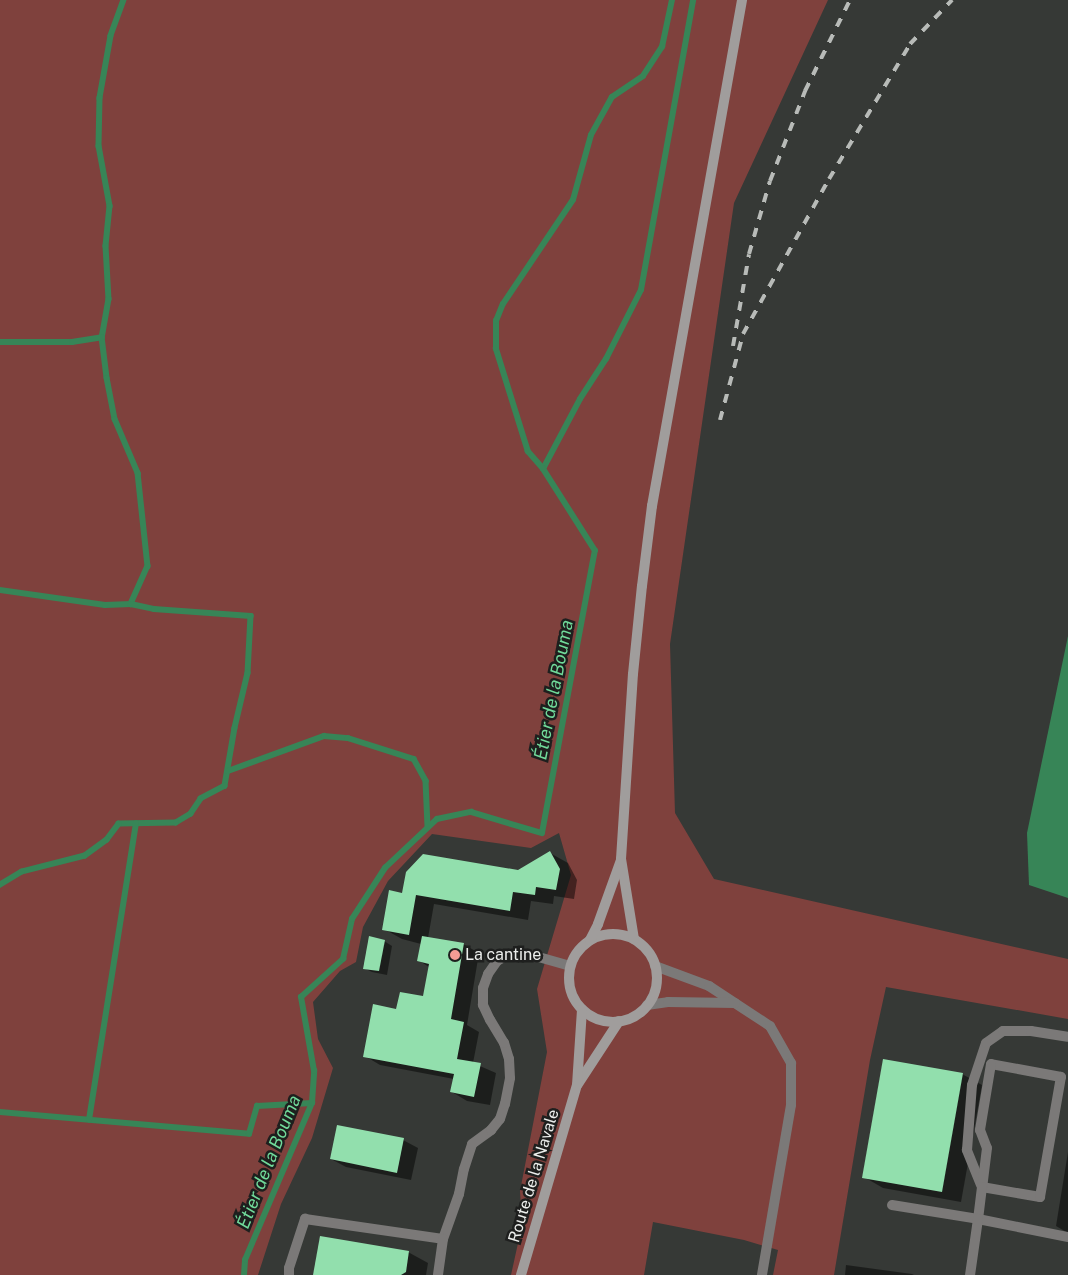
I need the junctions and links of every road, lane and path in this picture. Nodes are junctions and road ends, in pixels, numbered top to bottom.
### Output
1 (742, 0) edge
2 (621, 859) junction
3 (634, 939) junction
4 (590, 940) junction
5 (570, 966) junction
6 (655, 966) junction
7 (735, 1003) junction
8 (647, 1005) junction
9 (582, 1010) junction
10 (618, 1021) junction
11 (1068, 1037) edge
12 (577, 1085) junction
13 (982, 1186) junction
14 (892, 1205) dead end
15 (978, 1219) junction
16 (1068, 1237) edge
17 (444, 1239) junction
18 (289, 1275) edge
19 (438, 1275) edge
20 (521, 1275) edge
21 (762, 1275) edge
22 (970, 1275) edge

1 - 2 main road
2 - 3 main road
2 - 4 main road
3 - 4 main road
3 - 6 main road
4 - 5 main road
5 - 9 main road
5 - 17 street
6 - 7 street
6 - 8 main road
7 - 8 street
7 - 21 street
8 - 10 main road
9 - 10 main road
9 - 12 main road, Route de la Navale
10 - 12 main road, Route de la Navale
11 - 13 street
12 - 20 main road, Route de la Navale
13 - 13 street
13 - 15 street
14 - 15 street
15 - 16 street
15 - 22 street
17 - 18 street
17 - 19 street

